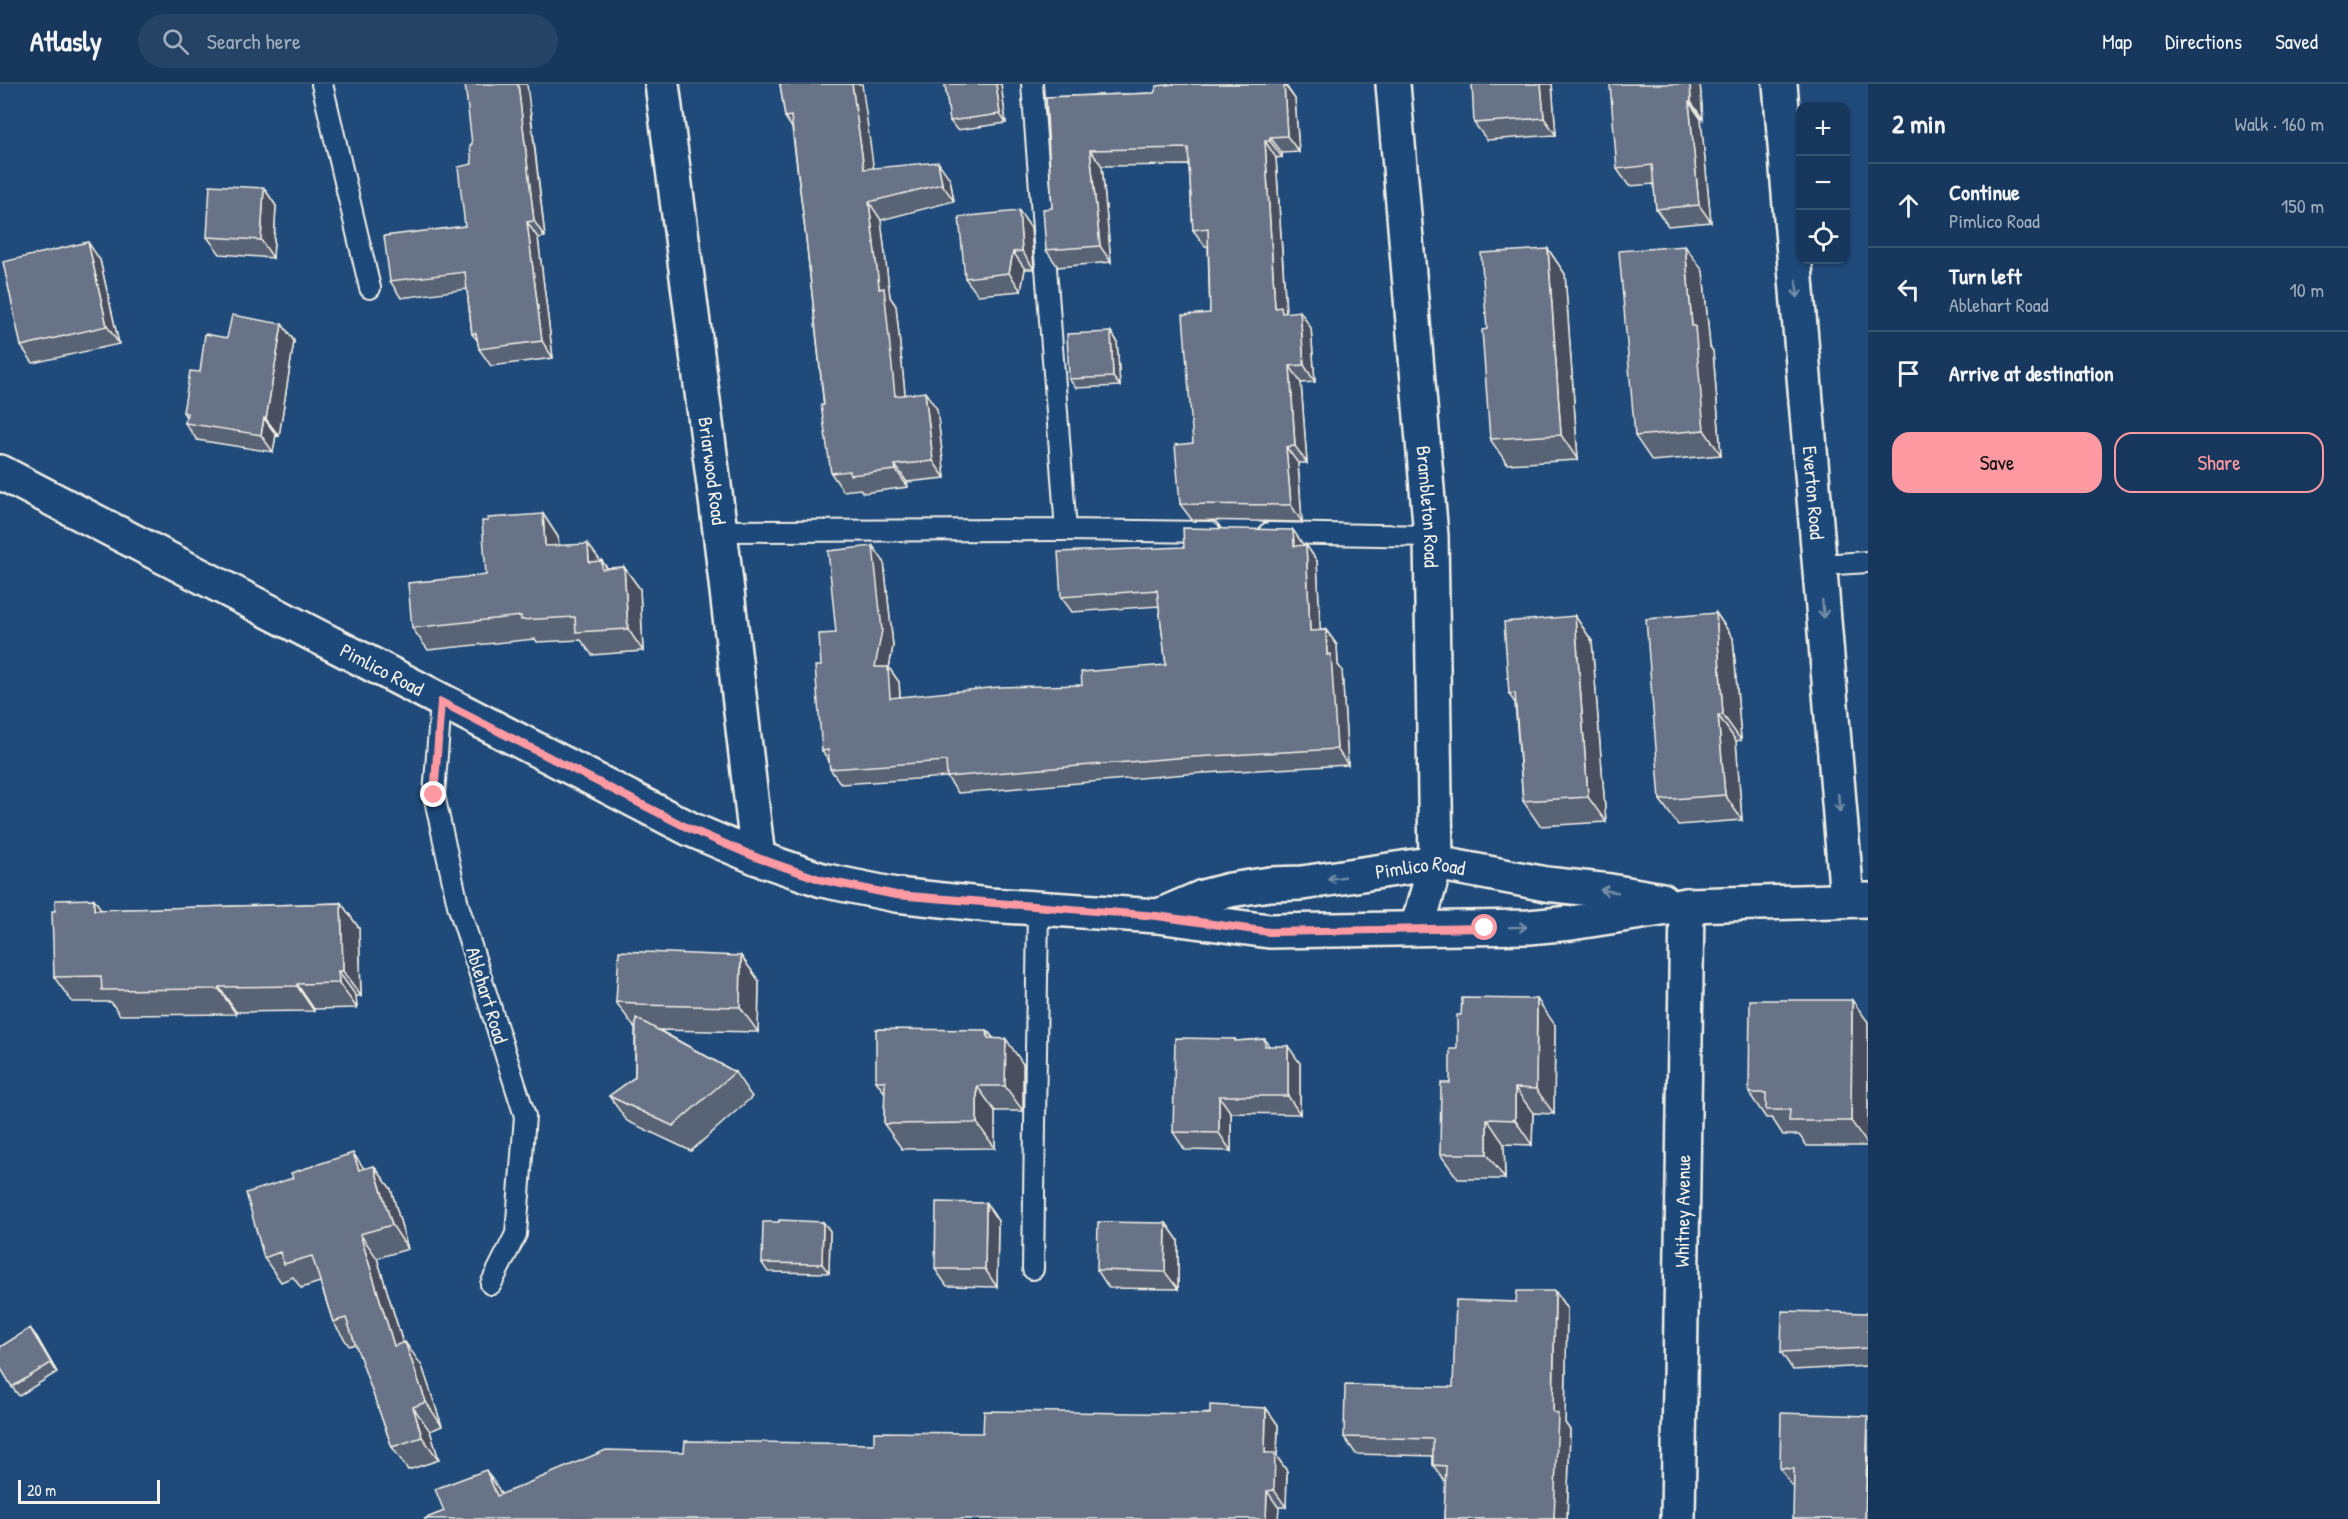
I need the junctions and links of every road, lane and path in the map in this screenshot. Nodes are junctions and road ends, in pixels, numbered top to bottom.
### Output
1 (322, 84) edge
2 (662, 84) edge
3 (1032, 84) edge
4 (1394, 84) edge
5 (1780, 84) edge
6 (369, 288) dead end
7 (0, 472) edge
8 (1066, 530) junction
9 (720, 531) junction
10 (1230, 533) edge
11 (1254, 533) edge
12 (1431, 536) junction
13 (1868, 562) edge
14 (1820, 565) junction
15 (441, 702) junction
16 (758, 858) junction
17 (1436, 863) junction
18 (1857, 900) edge
19 (1687, 905) junction
20 (1038, 908) junction
21 (1157, 916) junction
22 (1417, 928) junction
23 (1033, 1269) dead end
24 (491, 1284) dead end
25 (1678, 1519) edge

1 - 6 lane
2 - 9 street, Briarwood Road
3 - 8 lane
4 - 12 street, Brambleton Road
5 -> 14 street, Everton Road
7 - 15 street, Pimlico Road
8 - 9 lane
8 - 10 lane
9 - 16 street, Briarwood Road
11 - 12 lane
12 - 17 street, Brambleton Road
13 - 14 lane
14 -> 18 street, Everton Road
15 - 16 street, Pimlico Road
15 - 24 lane, Ablehart Road
16 - 20 street, Pimlico Road
19 -> 17 street, Pimlico Road
17 -> 21 street, Pimlico Road
17 - 22 street, Brambleton Road
18 - 19 street, Pimlico Road
22 -> 19 street, Pimlico Road
19 - 25 street, Whitney Avenue
20 - 21 street, Pimlico Road
20 - 23 lane
21 - 22 street, Pimlico Road

